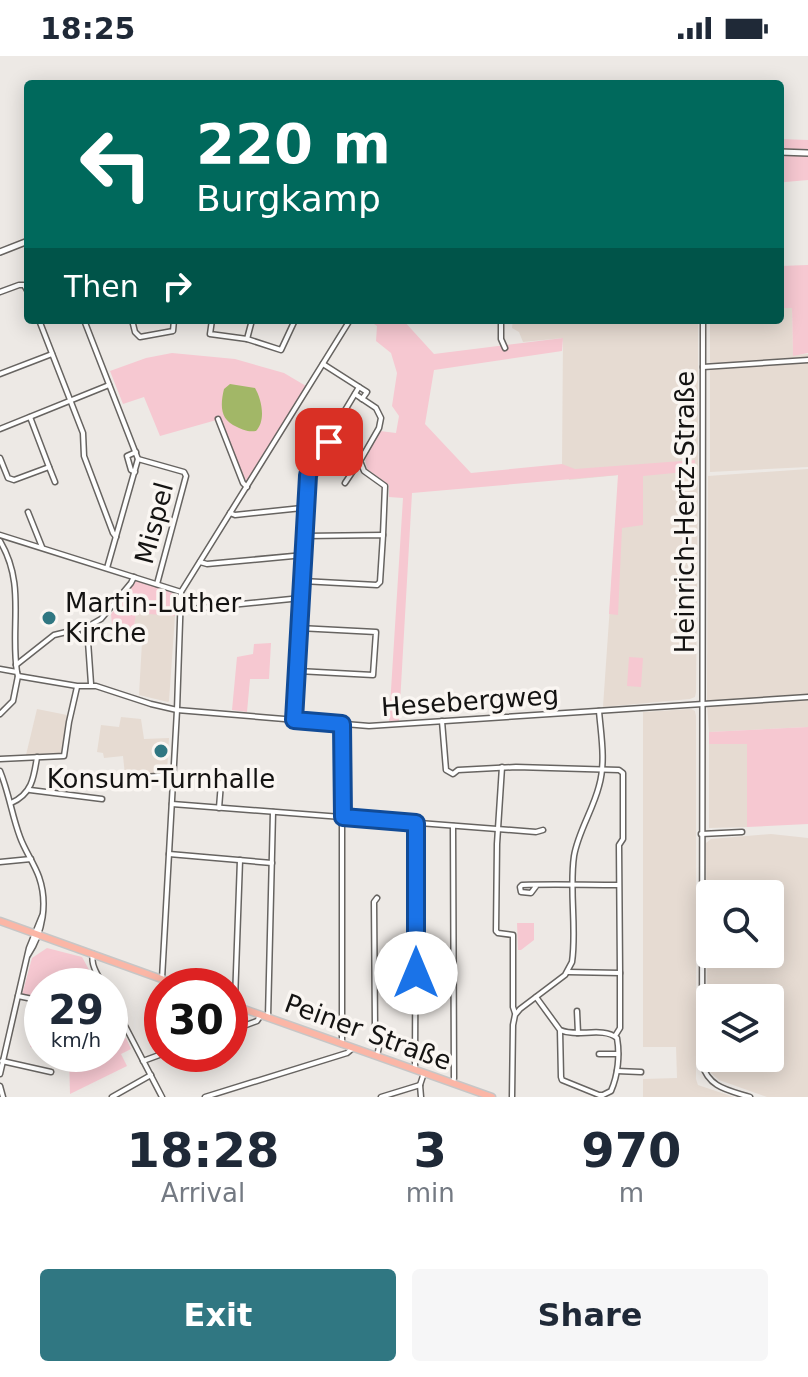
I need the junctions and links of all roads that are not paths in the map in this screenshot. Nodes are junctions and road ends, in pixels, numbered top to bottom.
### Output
1 (784, 152) edge
2 (808, 153) edge
3 (24, 243) edge
4 (0, 252) edge
5 (24, 285) edge
6 (0, 292) edge
7 (41, 324) edge
8 (86, 324) edge
9 (133, 324) edge
10 (174, 324) edge
11 (211, 324) edge
12 (251, 324) edge
13 (293, 324) edge
14 (348, 324) edge
15 (501, 324) edge
16 (703, 324) edge
17 (247, 339) junction
18 (505, 348) dead end
19 (52, 354) junction
20 (808, 360) edge
21 (323, 364) junction
22 (703, 367) junction
23 (0, 374) edge
24 (109, 385) junction
25 (359, 387) junction
26 (355, 394) junction
27 (362, 399) junction
28 (70, 402) junction
29 (30, 417) junction
30 (218, 419) dead end
31 (0, 429) edge
32 (136, 452) junction
33 (0, 458) edge
34 (138, 459) junction
35 (360, 461) junction
36 (49, 467) junction
37 (135, 472) junction
38 (55, 482) dead end
39 (345, 483) dead end
40 (247, 487) junction
41 (305, 509) junction
42 (28, 512) dead end
43 (230, 513) junction
44 (383, 535) junction
45 (305, 536) junction
46 (116, 537) junction
47 (0, 538) edge
48 (42, 547) junction
49 (304, 555) junction
50 (200, 562) junction
51 (107, 568) junction
52 (134, 577) junction
53 (302, 581) junction
54 (157, 584) junction
55 (181, 592) junction
56 (301, 598) junction
57 (181, 610) junction
58 (87, 627) junction
59 (299, 628) junction
60 (75, 630) junction
61 (88, 639) junction
62 (16, 665) junction
63 (0, 669) edge
64 (297, 671) junction
65 (18, 674) junction
66 (91, 685) junction
67 (77, 686) junction
68 (808, 697) edge
69 (702, 704) junction
70 (177, 710) junction
71 (599, 711) junction
72 (0, 714) edge
73 (294, 720) junction
74 (442, 721) junction
75 (342, 724) junction
76 (37, 757) junction
77 (0, 759) edge
78 (502, 767) junction
79 (602, 770) junction
80 (0, 771) edge
81 (173, 775) junction
82 (127, 778) dead end
83 (221, 783) dead end
84 (30, 790) junction
85 (102, 799) dead end
86 (11, 803) junction
87 (172, 804) junction
88 (219, 808) junction
89 (273, 812) junction
90 (343, 817) junction
91 (416, 823) junction
92 (453, 826) junction
93 (498, 829) junction
94 (543, 830) dead end
95 (742, 832) dead end
96 (701, 834) junction
97 (169, 854) junction
98 (31, 859) junction
99 (240, 860) junction
100 (0, 862) edge
101 (272, 863) junction
102 (537, 885) dead end
103 (573, 885) junction
104 (618, 885) junction
105 (377, 898) dead end
106 (0, 921) edge
107 (36, 935) junction
108 (93, 954) junction
109 (95, 968) edge
110 (163, 968) edge
111 (234, 968) edge
112 (144, 972) edge
113 (568, 972) junction
114 (620, 973) junction
115 (18, 996) junction
116 (24, 997) edge
117 (536, 997) junction
118 (248, 1010) edge
119 (577, 1011) dead end
120 (515, 1015) junction
121 (265, 1016) junction
122 (248, 1024) edge
123 (560, 1030) junction
124 (128, 1032) edge
125 (578, 1033) junction
126 (615, 1036) junction
127 (342, 1044) junction
128 (353, 1048) junction
129 (599, 1054) dead end
130 (618, 1054) junction
131 (377, 1056) junction
132 (2, 1061) junction
133 (143, 1061) joint
134 (24, 1066) edge
135 (0, 1068) edge
136 (415, 1069) junction
137 (617, 1071) junction
138 (641, 1072) dead end
139 (424, 1073) junction
140 (0, 1074) edge
141 (151, 1075) junction
142 (453, 1083) junction
143 (420, 1085) junction
144 (0, 1086) edge
145 (605, 1096) edge
146 (3, 1097) edge
147 (112, 1097) edge
148 (162, 1097) edge
149 (205, 1097) edge
150 (381, 1097) edge
151 (421, 1097) edge
152 (492, 1097) edge
153 (512, 1097) edge
154 (750, 1097) edge

1 - 2 main road
3 - 4 main road
5 - 6 street
7 - 19 street
8 - 24 street
9 - 10 street
11 - 17 street
12 - 17 street
13 - 17 street
14 - 21 street
15 - 18 street
16 - 22 street, Heinrich-Hertz-Straße
19 - 23 street
19 - 28 street
20 - 22 street
21 - 25 street
21 - 40 street
22 - 69 street, Heinrich-Hertz-Straße
24 - 28 street
24 - 32 street
25 - 26 street
25 - 27 street
26 - 27 street
26 - 41 street
27 - 35 street
28 - 29 street
28 - 46 street
29 - 31 street
29 - 36 street
30 - 40 street
32 - 34 street
32 - 37 street
33 - 36 street
34 - 37 street
34 - 54 street, Mispel
35 - 39 street
35 - 44 street
36 - 38 street
37 - 46 street
40 - 43 street
41 - 43 street
41 - 45 street
42 - 48 street
43 - 50 street
44 - 45 street
44 - 53 street
45 - 49 street
46 - 51 street
47 - 48 street
47 - 62 street
48 - 51 street
49 - 50 street
49 - 53 street
50 - 55 street
51 - 52 street
52 - 54 street
52 - 58 street
53 - 56 street
54 - 55 street
55 - 57 street
56 - 57 street
56 - 59 street
57 - 70 street
58 - 60 street
58 - 61 street
59 - 64 street
59 - 64 street
60 - 61 street
60 - 62 street
61 - 66 street
62 - 65 street
63 - 65 street, Hesebergweg
64 - 73 street
65 - 67 street, Hesebergweg
65 - 72 street
66 - 67 street, Hesebergweg
66 - 70 street, Hesebergweg
67 - 76 street
68 - 69 street, Hesebergweg
69 - 71 street, Hesebergweg
69 - 96 street, Heinrich-Hertz-Straße
70 - 73 street, Hesebergweg
70 - 81 street
71 - 74 street, Hesebergweg
71 - 79 street
73 - 75 street, Hesebergweg
74 - 75 street, Hesebergweg
74 - 78 street
75 - 90 street
76 - 77 street
76 - 84 street
78 - 79 street
78 - 93 street
79 - 103 street
79 - 104 street
80 - 86 street
81 - 82 street
81 - 87 street
83 - 88 street
84 - 85 street
84 - 86 street
86 - 98 street
87 - 88 street
87 - 97 street
88 - 89 street
89 - 90 street
89 - 101 street
90 - 91 street
90 - 127 street
91 - 92 street
91 - 136 street
92 - 93 street
92 - 142 street
93 - 94 street
93 - 120 street
95 - 96 street
96 - 154 street, Heinrich-Hertz-Straße
97 - 99 street
97 - 110 street
98 - 100 street
98 - 107 street
99 - 101 street
99 - 111 street
101 - 121 street
102 - 103 street
103 - 104 street
103 - 113 street
104 - 114 street
105 - 131 street
106 - 107 main road
107 - 108 main road
107 - 115 street
108 - 109 street
108 - 112 main road
113 - 114 street
113 - 117 street
114 - 126 street
115 - 116 street
115 - 132 street
117 - 120 street
117 - 123 street
118 - 121 main road, Peiner Straße
119 - 125 street
120 - 153 street
121 - 122 street
121 - 127 main road, Peiner Straße
123 - 125 street
123 - 145 street
124 - 133 street
125 - 126 street
126 - 130 street
127 - 128 main road, Peiner Straße
128 - 131 main road, Peiner Straße
128 - 149 street
129 - 130 street
130 - 137 street
131 - 136 main road, Peiner Straße
132 - 134 street
132 - 135 street
133 - 141 street
135 - 140 street
136 - 139 main road, Peiner Straße
137 - 138 street
137 - 145 street
139 - 142 main road, Peiner Straße
139 - 143 street
141 - 147 street
141 - 148 street
142 - 152 main road, Peiner Straße
143 - 150 street
143 - 151 street
144 - 146 street

